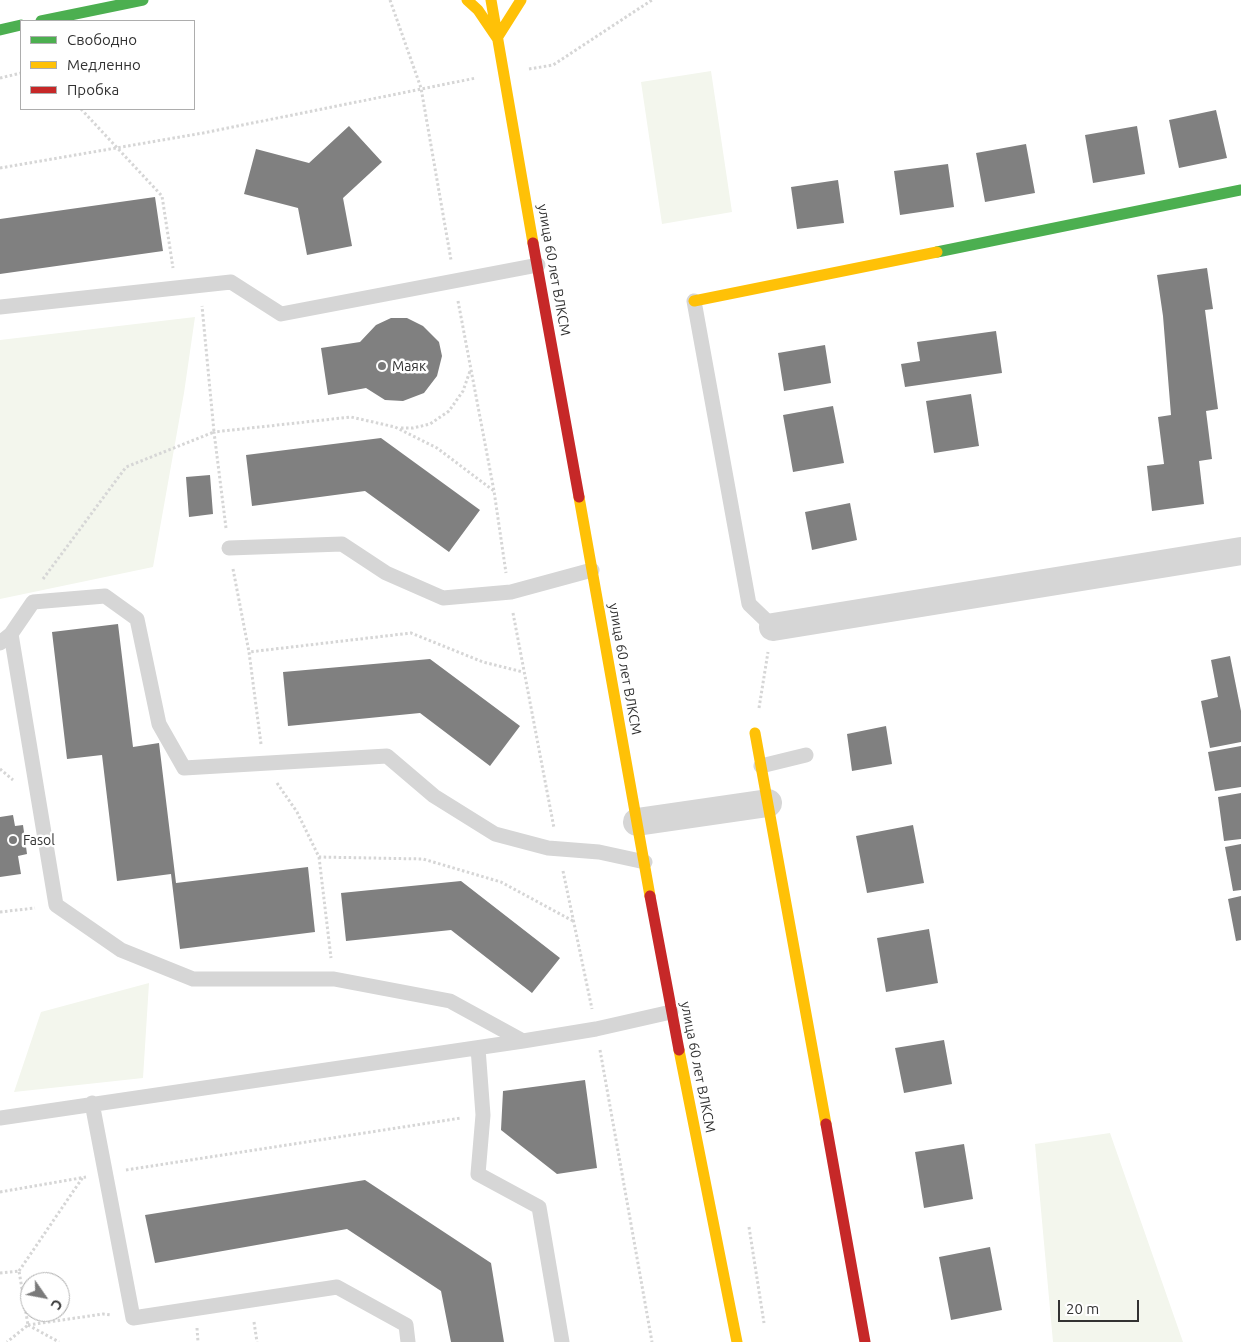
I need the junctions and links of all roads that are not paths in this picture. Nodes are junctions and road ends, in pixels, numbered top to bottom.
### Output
1 (143, 0) edge
2 (467, 0) edge
3 (492, 0) edge
4 (521, 0) edge
5 (46, 20) edge
6 (20, 25) edge
7 (0, 30) edge
8 (497, 38) junction
9 (1241, 190) edge
10 (538, 265) junction
11 (694, 302) joint
12 (0, 307) edge
13 (229, 548) road end
14 (1241, 551) edge
15 (592, 570) junction
16 (773, 627) joint
17 (6, 638) edge
18 (755, 733) road end
19 (806, 755) dead end
20 (761, 766) junction
21 (768, 802) junction
22 (636, 822) junction
23 (645, 862) junction
24 (671, 1012) junction
25 (523, 1041) junction
26 (478, 1048) junction
27 (92, 1103) junction
28 (0, 1118) edge
29 (408, 1342) edge
30 (562, 1342) edge
31 (738, 1342) edge
32 (865, 1342) edge

1 - 5 street
2 - 8 street
3 - 8 street, улица 60 лет ВЛКСМ
4 - 8 street
6 - 7 street
8 - 10 street, улица 60 лет ВЛКСМ
9 - 11 street
10 - 12 lane
10 - 15 street, улица 60 лет ВЛКСМ
11 - 16 lane
13 - 15 lane
14 - 16 street
15 - 22 street, улица 60 лет ВЛКСМ
17 - 23 lane
17 - 25 lane
18 - 20 street
19 - 20 lane
20 - 21 street
21 - 22 street
21 - 32 street
22 - 23 street, улица 60 лет ВЛКСМ
23 - 24 street, улица 60 лет ВЛКСМ
24 - 25 lane
24 - 31 street, улица 60 лет ВЛКСМ
25 - 26 lane
26 - 27 lane
26 - 30 lane
27 - 28 lane
27 - 29 lane

